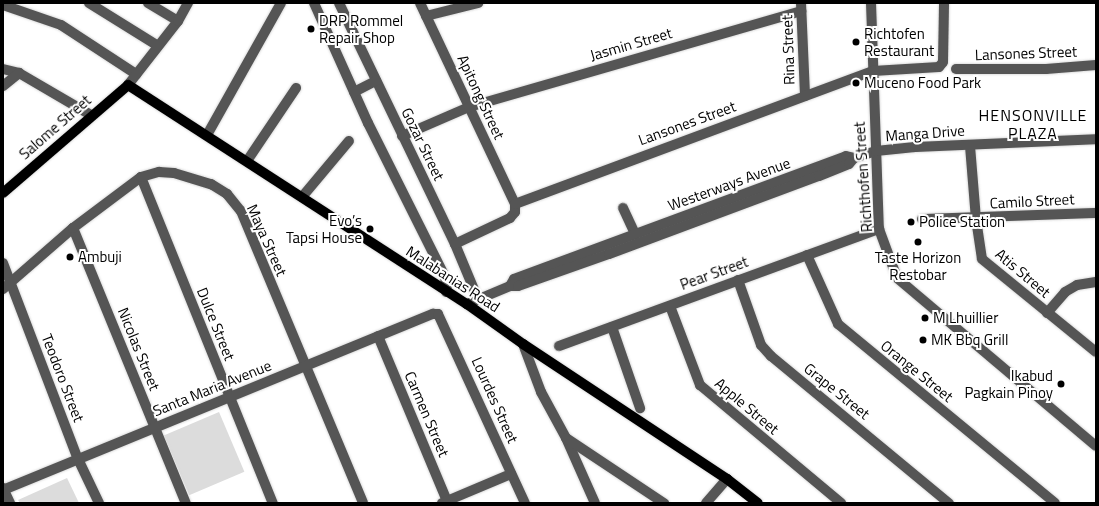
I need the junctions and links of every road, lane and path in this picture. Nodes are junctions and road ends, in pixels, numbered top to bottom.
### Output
1 (89, 3) edge
2 (148, 3) edge
3 (188, 3) edge
4 (281, 3) edge
5 (314, 3) edge
6 (340, 3) edge
7 (420, 3) edge
8 (478, 3) edge
9 (871, 3) edge
10 (944, 3) edge
11 (3, 5) edge
12 (801, 7) edge
13 (426, 16) junction
14 (178, 21) junction
15 (158, 46) junction
16 (1096, 65) edge
17 (3, 69) edge
18 (956, 69) dead end
19 (873, 71) junction
20 (19, 73) junction
21 (136, 74) junction
22 (376, 81) junction
23 (128, 85) junction
24 (3, 86) edge
25 (296, 88) dead end
26 (354, 92) junction
27 (805, 96) junction
28 (470, 107) junction
29 (91, 115) junction
30 (207, 135) junction
31 (402, 136) junction
32 (1096, 139) edge
33 (349, 141) dead end
34 (970, 146) junction
35 (876, 152) junction
36 (247, 161) junction
37 (141, 177) junction
38 (3, 193) edge
39 (302, 197) junction
40 (515, 204) junction
41 (623, 208) dead end
42 (1096, 213) edge
43 (922, 219) dead end
44 (976, 219) junction
45 (73, 228) junction
46 (663, 229) junction
47 (879, 230) junction
48 (635, 234) junction
49 (455, 244) junction
50 (607, 250) junction
51 (807, 255) junction
52 (3, 263) edge
53 (738, 280) junction
54 (1096, 282) edge
55 (7, 286) edge
56 (446, 292) junction
57 (478, 299) junction
58 (467, 304) junction
59 (670, 306) junction
60 (433, 314) joint
61 (1048, 314) junction
62 (612, 327) junction
63 (378, 336) junction
64 (524, 344) junction
65 (559, 346) dead end
66 (1096, 352) edge
67 (306, 366) junction
68 (229, 398) junction
69 (640, 408) dead end
70 (156, 428) junction
71 (566, 438) junction
72 (1096, 446) edge
73 (78, 459) junction
74 (511, 474) junction
75 (727, 479) junction
76 (3, 490) edge
77 (446, 502) edge
78 (10, 503) edge
79 (99, 503) edge
80 (186, 503) edge
81 (273, 503) edge
82 (363, 503) edge
83 (525, 503) edge
84 (595, 503) edge
85 (664, 503) edge
86 (706, 503) edge
87 (758, 503) edge
88 (842, 503) edge
89 (949, 503) edge
90 (1055, 503) edge

1 - 15 street
2 - 14 street
3 - 14 street
4 - 30 street
5 - 26 street
6 - 22 street, Gozar Street
7 - 13 street, Apitong Street
8 - 13 street
9 - 19 street, Richthofen Street
10 - 19 street, Lansones Street
11 - 21 street
12 - 27 street, Rina Street
12 - 28 street, Jasmin Street
13 - 28 street, Apitong Street
14 - 15 street
15 - 21 street
16 - 18 street, Lansones Street
17 - 20 street
19 - 27 street, Lansones Street
19 - 35 street, Richthofen Street
20 - 24 street
20 - 29 street
21 - 23 street
22 - 26 street
22 - 31 street, Gozar Street
23 - 29 main road, Salome Street
23 - 30 main road, Malabanias Road
25 - 36 street
26 - 56 street
27 - 40 street, Lansones Street
28 - 31 street, Jasmin Street
28 - 40 street, Apitong Street
29 - 38 main road, Salome Street
30 - 36 main road, Malabanias Road
31 - 49 street, Gozar Street
32 - 34 street, Manga Drive
33 - 39 street
34 - 35 street, Manga Drive
34 - 44 street, Atis Street
35 - 46 street, Westerways Avenue
35 - 47 street, Richthofen Street
36 - 39 main road, Malabanias Road
37 - 45 street, Maya Street
37 - 67 street, Maya Street
37 - 68 street, Dulce Street
39 - 56 main road, Malabanias Road
40 - 49 street
41 - 48 street
42 - 44 street, Camilo Street
43 - 44 street, Camilo Street
44 - 61 street, Atis Street
45 - 55 street, Maya Street
45 - 70 street, Nicolas Street
46 - 48 street, Westerways Avenue
46 - 50 street, Westerways Avenue
47 - 51 street, Pear Street
47 - 72 street, Richthofen Street
48 - 50 street, Westerways Avenue
49 - 57 street, Gozar Street
50 - 57 street, Westerways Avenue
51 - 53 street, Pear Street
51 - 90 street, Orange Street
52 - 55 street, Teodoro Street
53 - 59 street, Pear Street
53 - 89 street, Grape Street
54 - 61 street
55 - 73 street, Teodoro Street
56 - 58 main road, Malabanias Road
57 - 58 street, Westerways Avenue
58 - 64 main road, Malabanias Road
59 - 62 street, Pear Street
59 - 88 street, Apple Street
60 - 63 street, Santa Maria Avenue
60 - 74 street, Lourdes Street
61 - 66 street, Atis Street
62 - 65 street, Pear Street
62 - 69 street
63 - 67 street, Santa Maria Avenue
63 - 77 street, Carmen Street
64 - 71 street
64 - 75 main road, Malabanias Road
67 - 68 street, Santa Maria Avenue
67 - 82 street, Maya Street
68 - 70 street, Santa Maria Avenue
68 - 81 street, Dulce Street
70 - 73 street, Santa Maria Avenue
70 - 80 street, Nicolas Street
71 - 84 street
71 - 85 street
73 - 76 street, Santa Maria Avenue
73 - 79 street, Teodoro Street
74 - 77 street
74 - 83 street, Lourdes Street
75 - 86 street
75 - 87 main road, Malabanias Road
76 - 78 street

